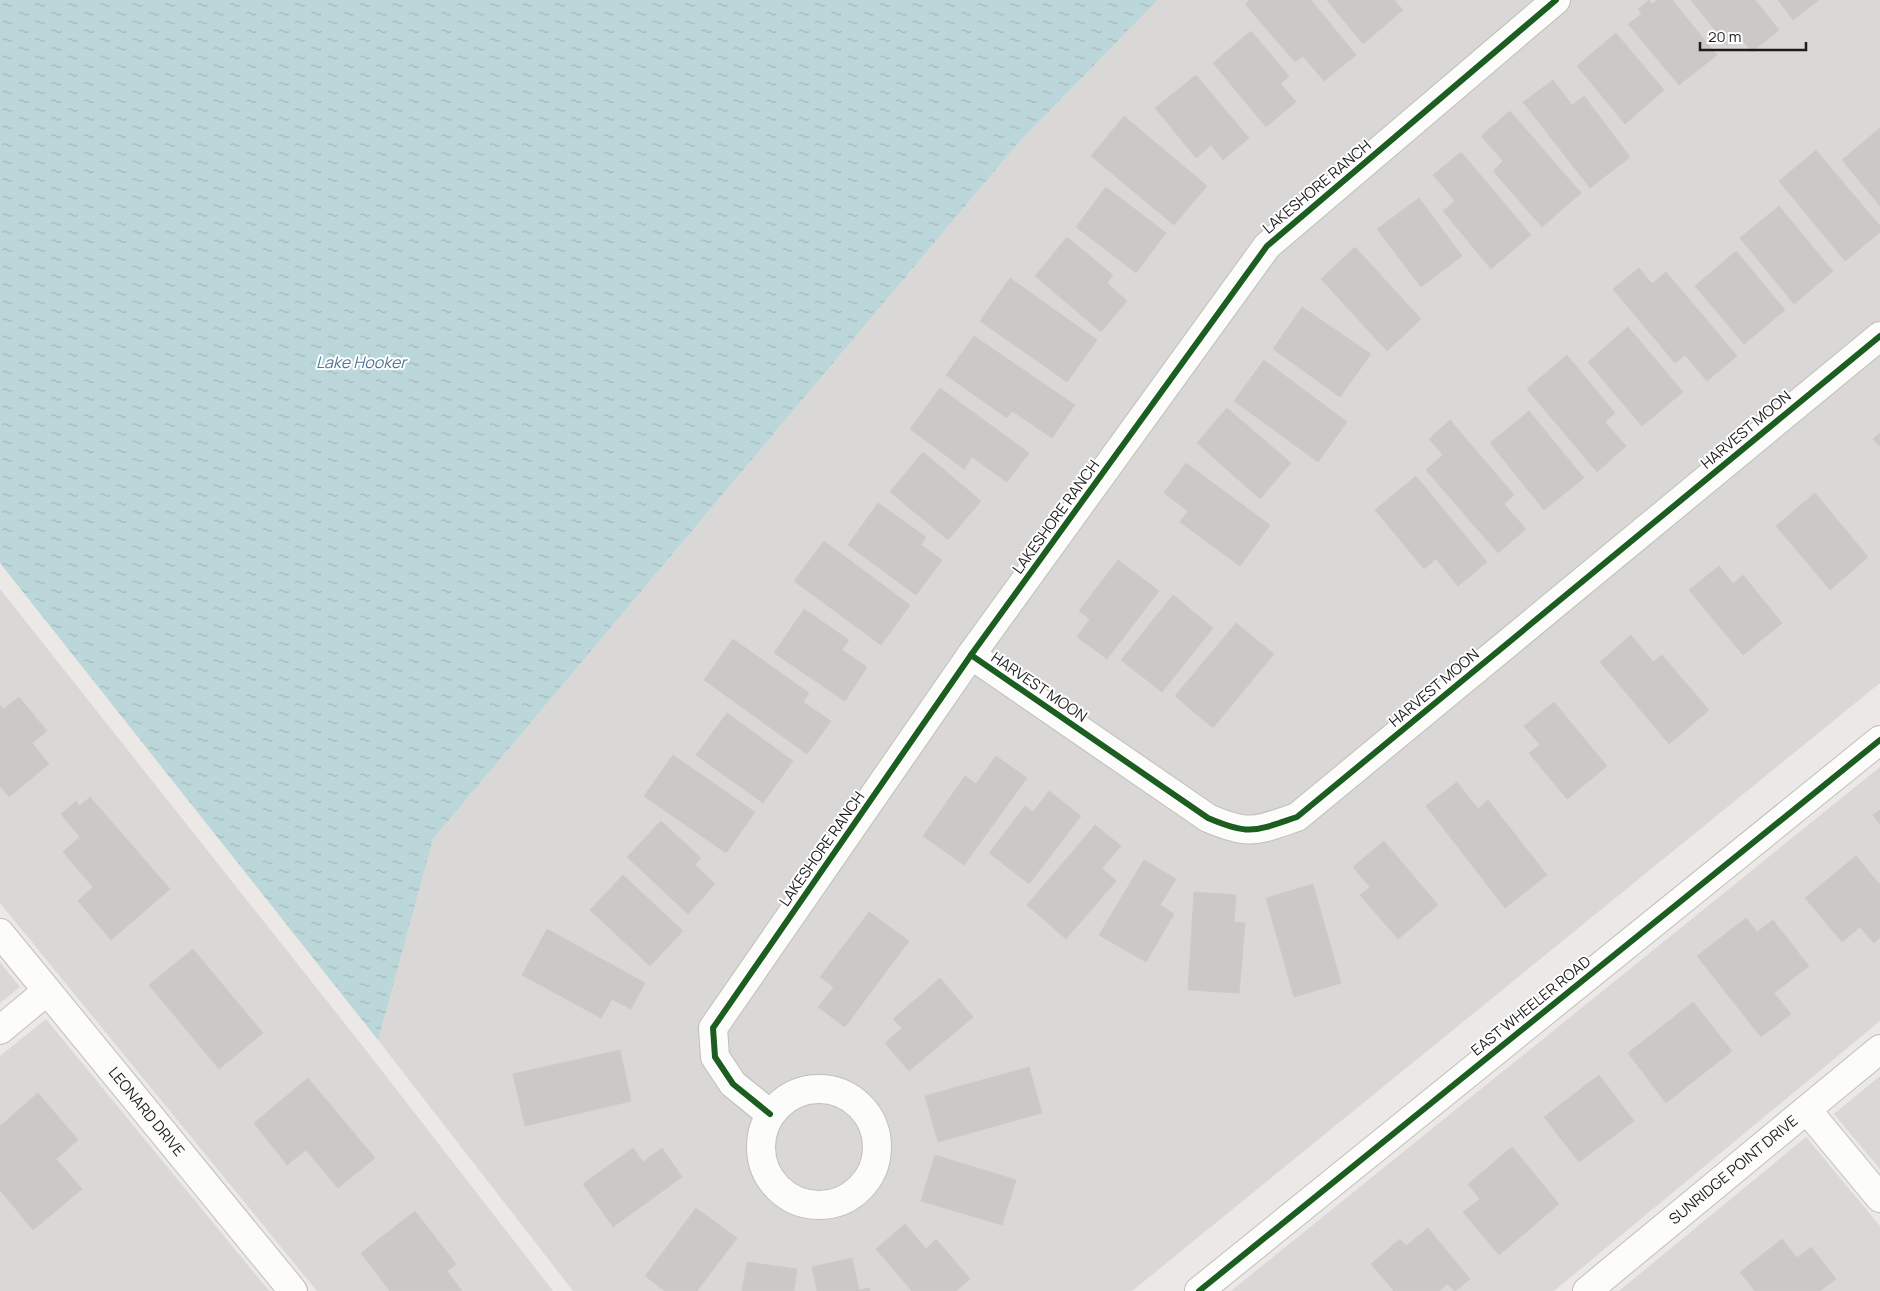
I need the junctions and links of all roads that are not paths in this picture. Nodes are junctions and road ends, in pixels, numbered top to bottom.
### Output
1 (1556, 0) edge
2 (1880, 336) edge
3 (971, 656) junction
4 (1880, 740) edge
5 (0, 933) edge
6 (47, 991) junction
7 (0, 1030) edge
8 (1880, 1049) edge
9 (1807, 1110) junction
10 (770, 1114) junction
11 (1880, 1198) edge
12 (293, 1291) edge
13 (1198, 1291) edge
14 (1587, 1291) edge

1 - 3 street, LAKESHORE RANCH
2 - 3 street, HARVEST MOON
3 - 10 street, LAKESHORE RANCH
4 - 13 street, EAST WHEELER ROAD
5 - 6 street, LEONARD DRIVE
6 - 7 street
6 - 12 street, LEONARD DRIVE
8 - 9 street, SUNRIDGE POINT DRIVE
9 - 11 street
9 - 14 street, SUNRIDGE POINT DRIVE
10 - 10 street

